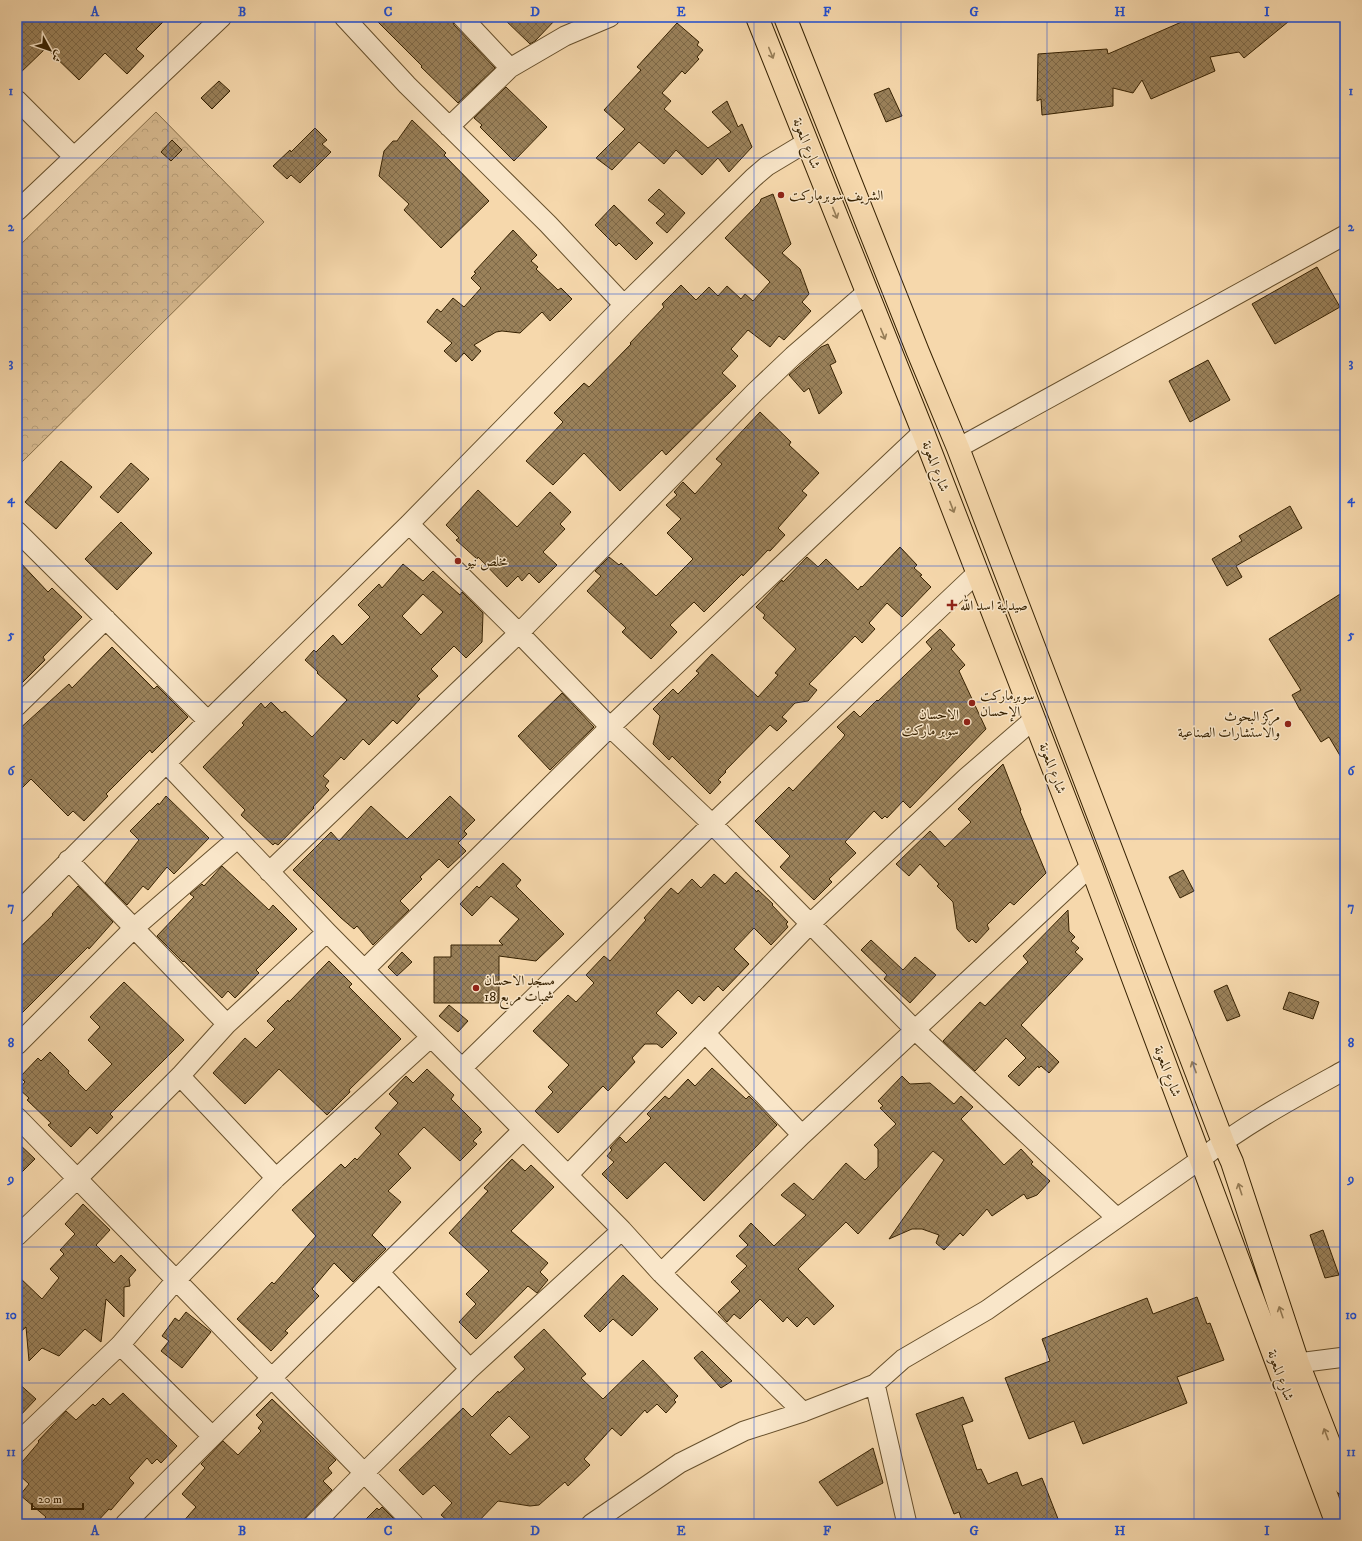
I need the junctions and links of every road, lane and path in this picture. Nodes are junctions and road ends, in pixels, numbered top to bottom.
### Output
1 (222, 17) edge
2 (344, 17) edge
3 (462, 17) edge
4 (610, 17) edge
5 (757, 17) edge
6 (785, 17) edge
7 (510, 68) junction
8 (17, 100) edge
9 (449, 127) junction
10 (807, 142) junction
11 (74, 157) junction
12 (17, 211) edge
13 (1345, 235) edge
14 (867, 292) junction
15 (624, 305) junction
16 (923, 432) junction
17 (958, 448) junction
18 (409, 524) junction
19 (17, 531) edge
20 (977, 572) junction
21 (106, 619) junction
22 (519, 633) junction
23 (17, 706) edge
24 (1034, 719) junction
25 (208, 721) junction
26 (610, 727) junction
27 (166, 763) junction
28 (712, 824) junction
29 (238, 838) junction
30 (68, 860) junction
31 (1091, 866) junction
32 (269, 872) junction
33 (17, 913) edge
34 (810, 924) junction
35 (134, 928) junction
36 (327, 932) junction
37 (365, 969) junction
38 (227, 1024) junction
39 (915, 1030) junction
40 (706, 1034) junction
41 (431, 1037) junction
42 (17, 1045) edge
43 (462, 1068) junction
44 (1345, 1070) edge
45 (180, 1076) junction
46 (17, 1117) edge
47 (523, 1130) junction
48 (802, 1135) junction
49 (1223, 1142) junction
50 (1201, 1159) junction
51 (568, 1175) junction
52 (78, 1178) junction
53 (276, 1178) junction
54 (1117, 1218) junction
55 (622, 1230) junction
56 (17, 1236) edge
57 (380, 1273) junction
58 (661, 1273) junction
59 (177, 1279) junction
60 (120, 1345) junction
61 (1345, 1358) edge
62 (1298, 1362) junction
63 (470, 1369) junction
64 (271, 1377) junction
65 (875, 1384) junction
66 (803, 1412) junction
67 (212, 1436) junction
68 (17, 1443) edge
69 (364, 1473) junction
70 (1345, 1484) edge
71 (125, 1524) edge
72 (314, 1524) edge
73 (414, 1524) edge
74 (591, 1524) edge
75 (907, 1524) edge
76 (1337, 1524) edge

1 - 11 street
2 - 9 street
3 - 7 street
4 - 7 street
5 -> 10 highway, شارع المعونة
6 - 17 highway, شارع المعونة
7 - 9 street
8 - 11 street
9 - 15 street
10 -> 14 highway, شارع المعونة
10 - 15 street
11 - 12 street
13 - 17 street
14 -> 16 highway, شارع المعونة
14 - 22 street
15 - 18 street
16 -> 20 highway, شارع المعونة
16 - 26 street
49 -> 17 highway, شارع المعونة
18 - 22 street
18 - 25 street
19 - 21 street
20 - 24 highway, شارع المعونة
20 - 28 street
21 - 23 street
21 - 25 street
22 - 26 street
22 - 32 street
24 - 31 highway, شارع المعونة
24 - 34 street
25 - 27 street
26 - 28 street
26 - 37 street
27 - 29 street
27 - 30 street
28 - 34 street
28 - 43 street
29 - 32 street
29 - 35 street
30 - 33 street
30 - 35 street
31 - 39 street
31 - 50 highway, شارع المعونة
32 - 36 street
34 - 39 street
34 - 40 street
35 - 38 street
35 - 42 street
36 - 37 street
36 - 38 street
37 - 41 street
38 - 45 street
39 - 48 street
39 - 54 street
40 - 48 street
40 - 51 street
41 - 43 street
41 - 53 street
43 - 47 street
44 - 49 street
45 - 52 street
45 - 53 street
46 - 52 street
47 - 51 street
47 - 57 street
48 - 58 street
49 - 50 street
62 -> 49 highway, شارع المعونة
50 - 54 street
50 - 76 highway, شارع المعونة
51 - 55 street
52 - 56 street
52 - 59 street
53 - 59 street
54 - 65 street
55 - 58 street
55 - 63 street
57 - 63 street
57 - 64 street
58 - 66 street
59 - 60 street
59 - 64 street
60 - 67 street
60 - 68 street
61 - 62 street
70 -> 62 highway, شارع المعونة
63 - 69 street
64 - 67 street
64 - 69 street
65 - 66 street
65 - 75 street
66 - 74 street
67 - 71 street
69 - 72 street
69 - 73 street

